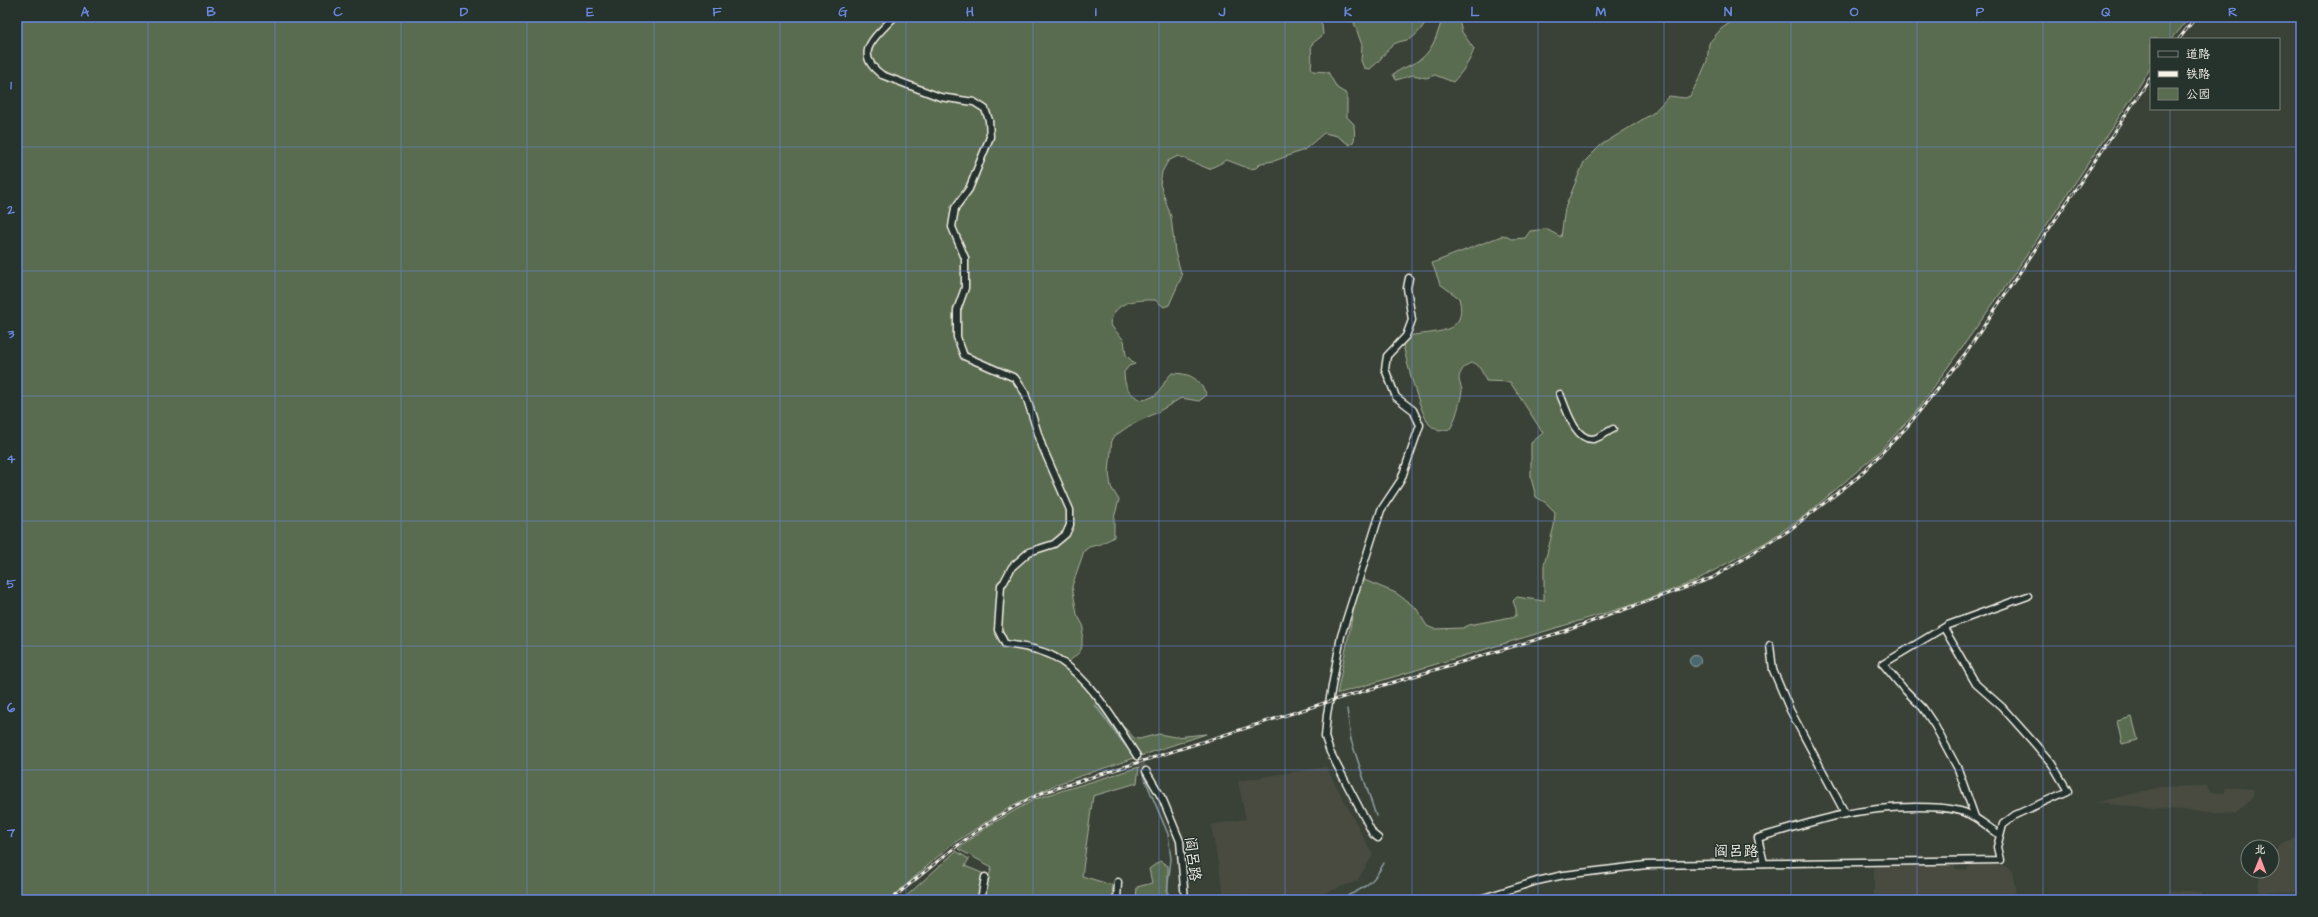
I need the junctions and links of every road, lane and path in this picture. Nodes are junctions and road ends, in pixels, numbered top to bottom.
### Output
1 (894, 17) edge
2 (1409, 278) dead end
3 (1560, 394) dead end
4 (1613, 429) dead end
5 (2028, 596) dead end
6 (1944, 628) junction
7 (1770, 644) dead end
8 (1137, 756) tunnel mouth
9 (1146, 771) tunnel mouth
10 (1845, 813) junction
11 (1975, 817) junction
12 (2000, 837) junction
13 (1378, 838) dead end
14 (1764, 864) junction
15 (985, 877) dead end
16 (1118, 882) dead end
17 (982, 900) edge
18 (1117, 900) edge
19 (1185, 900) edge
20 (1477, 900) edge

1 - 8 street
2 - 13 street
3 - 4 street
5 - 6 street
6 - 11 street
6 - 12 street
7 - 10 street
9 - 19 street, 阎吕路
10 - 11 street
10 - 14 street
11 - 12 street
12 - 14 street, 阎吕路
14 - 20 street, 阎吕路
15 - 17 street
16 - 18 street

